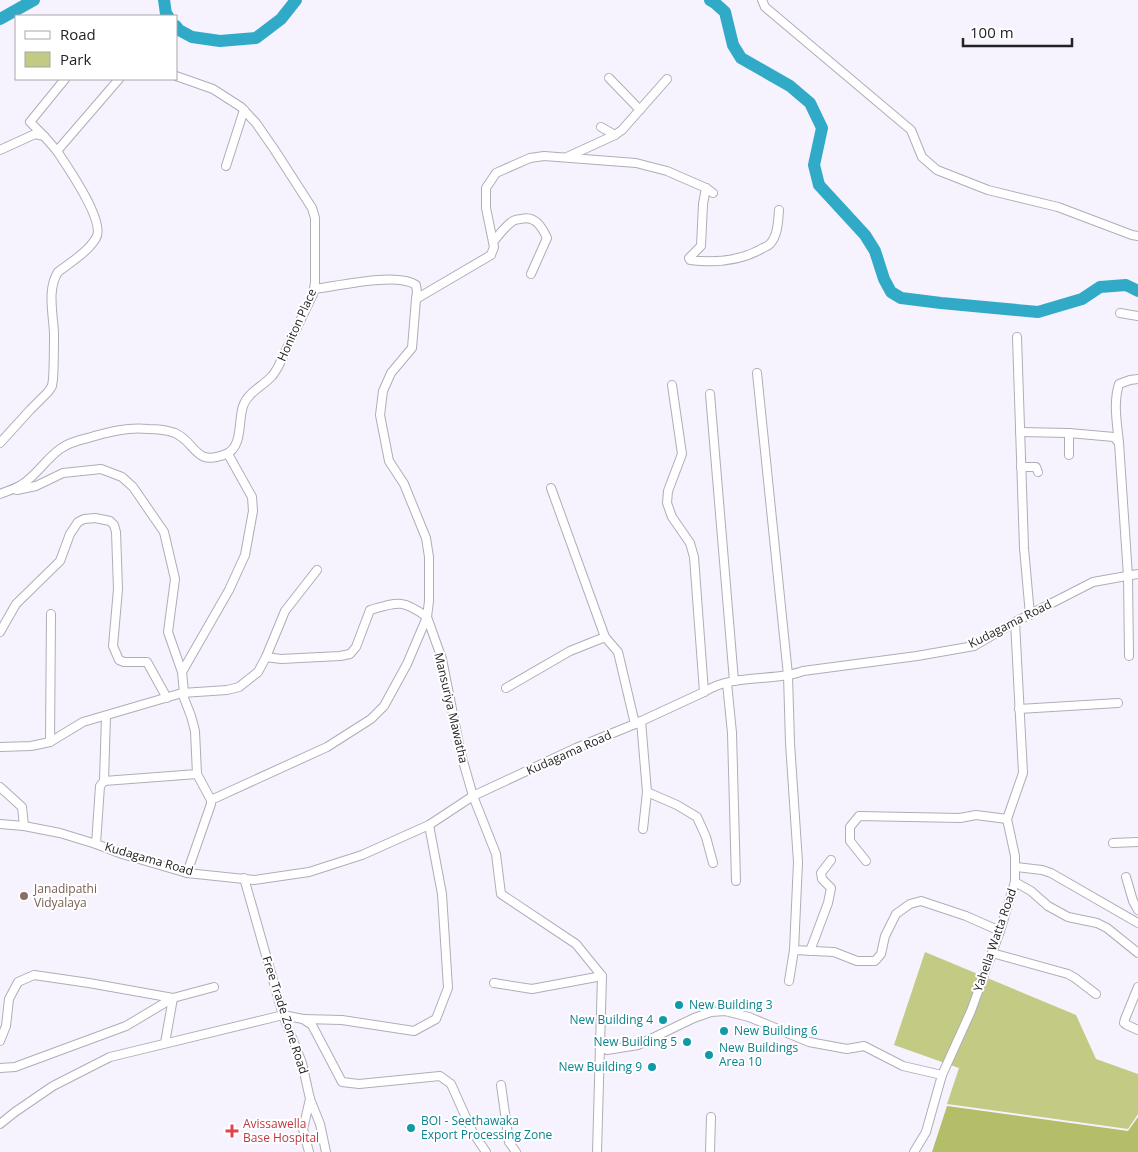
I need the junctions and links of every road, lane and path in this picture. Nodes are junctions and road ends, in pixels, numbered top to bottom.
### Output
1 (762, 0) edge
2 (178, 77) edge
3 (609, 78) dead end
4 (666, 79) dead end
5 (64, 80) edge
6 (118, 80) edge
7 (244, 110) junction
8 (640, 110) junction
9 (600, 126) dead end
10 (615, 135) junction
11 (44, 136) junction
12 (0, 150) edge
13 (58, 151) junction
14 (565, 157) junction
15 (226, 166) dead end
16 (706, 188) junction
17 (713, 193) dead end
18 (779, 210) dead end
19 (1138, 236) edge
20 (493, 242) junction
21 (530, 274) dead end
22 (315, 290) junction
23 (416, 298) junction
24 (1120, 313) dead end
25 (1138, 316) edge
26 (1017, 337) dead end
27 (757, 372) dead end
28 (1138, 379) edge
29 (672, 385) dead end
30 (710, 394) dead end
31 (1020, 432) junction
32 (1069, 433) junction
33 (0, 443) edge
34 (1119, 443) junction
35 (228, 454) junction
36 (1069, 455) dead end
37 (1021, 467) junction
38 (1038, 472) dead end
39 (0, 488) edge
40 (551, 488) dead end
41 (0, 494) edge
42 (317, 570) dead end
43 (1138, 574) edge
44 (1128, 576) junction
45 (51, 614) dead end
46 (1030, 615) junction
47 (427, 617) junction
48 (1016, 622) junction
49 (0, 632) edge
50 (605, 637) junction
51 (1129, 656) dead end
52 (266, 657) junction
53 (182, 672) junction
54 (788, 675) junction
55 (730, 682) junction
56 (506, 688) dead end
57 (704, 692) junction
58 (183, 693) junction
59 (167, 698) junction
60 (1118, 702) dead end
61 (1019, 708) junction
62 (106, 716) junction
63 (638, 723) junction
64 (50, 742) junction
65 (0, 747) edge
66 (197, 774) junction
67 (104, 781) junction
68 (0, 787) edge
69 (647, 792) junction
70 (473, 796) junction
71 (211, 800) junction
72 (1007, 819) junction
73 (0, 824) edge
74 (429, 825) junction
75 (24, 826) junction
76 (643, 829) dead end
77 (1138, 842) edge
78 (1113, 843) dead end
79 (96, 844) junction
80 (831, 860) dead end
81 (866, 861) dead end
82 (713, 863) dead end
83 (1016, 867) junction
84 (187, 873) junction
85 (1126, 877) dead end
86 (244, 878) junction
87 (736, 881) dead end
88 (1015, 882) junction
89 (1138, 910) edge
90 (1138, 923) edge
91 (1000, 931) junction
92 (794, 950) junction
93 (810, 951) junction
94 (992, 953) junction
95 (1138, 953) edge
96 (602, 976) junction
97 (789, 981) dead end
98 (494, 983) dead end
99 (214, 987) dead end
100 (1138, 987) edge
101 (1096, 994) dead end
102 (173, 998) junction
103 (283, 1015) junction
104 (303, 1019) junction
105 (1138, 1030) edge
106 (0, 1041) edge
107 (165, 1043) junction
108 (599, 1046) junction
109 (0, 1068) edge
110 (942, 1076) junction
111 (501, 1085) dead end
112 (310, 1099) junction
113 (711, 1117) dead end
114 (0, 1124) edge
115 (309, 1152) edge
116 (326, 1152) edge
117 (486, 1152) edge
118 (516, 1152) edge
119 (597, 1152) edge
120 (710, 1152) edge
121 (914, 1152) edge

1 - 19 street
2 - 7 street, Honiton Place
3 - 8 street
4 - 8 street
5 - 11 street
6 - 13 street
7 - 15 street
7 - 22 street, Honiton Place
8 - 10 street
9 - 10 street
10 - 14 street
11 - 12 street
11 - 13 street
13 - 33 street
14 - 16 street
14 - 20 street
16 - 17 street
16 - 18 street
20 - 21 street
20 - 23 street
22 - 23 street
22 - 35 street, Honiton Place
23 - 47 street
24 - 25 street
26 - 31 street
27 - 54 street
28 - 34 street
29 - 57 street
30 - 55 street
31 - 32 street
31 - 37 street
32 - 34 street
32 - 36 street
34 - 44 street
35 - 41 street
35 - 53 street
37 - 38 street
37 - 46 street
39 - 41 street
40 - 50 street
41 - 53 street
42 - 52 street
43 - 44 street, Kudagama Road
44 - 46 street, Kudagama Road
44 - 51 street
45 - 64 street
46 - 48 street, Kudagama Road
47 - 52 street
47 - 70 street, Mansuriya Mawatha
47 - 71 street, Mansuriya Mawatha
48 - 54 street, Kudagama Road
48 - 61 street
49 - 59 street
50 - 56 street
50 - 63 street
52 - 58 street
53 - 58 street
54 - 55 street, Kudagama Road
54 - 92 street
55 - 57 street, Kudagama Road
55 - 87 street
57 - 63 street, Kudagama Road
58 - 59 street
58 - 66 street
59 - 62 street
60 - 61 street
61 - 72 street
62 - 64 street
62 - 67 street
63 - 69 street
63 - 70 street, Kudagama Road
64 - 65 street
66 - 67 street
66 - 71 street
67 - 79 street
68 - 75 street
69 - 76 street
69 - 82 street
70 - 74 street, Kudagama Road
70 - 96 street, Mansuriya Mawatha
71 - 84 street
72 - 81 street
72 - 83 street, Yahella Watta Road
73 - 75 street, Kudagama Road
74 - 86 street, Kudagama Road
74 - 104 street
75 - 79 street, Kudagama Road
77 - 78 street
79 - 84 street, Kudagama Road
80 - 93 street
83 - 88 street, Yahella Watta Road
83 - 90 street
84 - 86 street, Kudagama Road
85 - 89 street
86 - 103 street, Free Trade Zone Road
88 - 91 street, Yahella Watta Road
88 - 95 street
91 - 93 street
91 - 94 street, Yahella Watta Road
92 - 93 street
92 - 97 street
94 - 101 street
94 - 110 street, Yahella Watta Road
96 - 98 street
96 - 108 street
99 - 102 street
100 - 105 street
102 - 106 street
102 - 107 street
102 - 109 street
103 - 104 street
103 - 107 street
103 - 112 street, Free Trade Zone Road
104 - 117 street
107 - 114 street
108 - 110 street
108 - 119 street
110 - 121 street, Yahella Watta Road
111 - 118 street
112 - 115 street
112 - 116 street, Free Trade Zone Road
113 - 120 street

